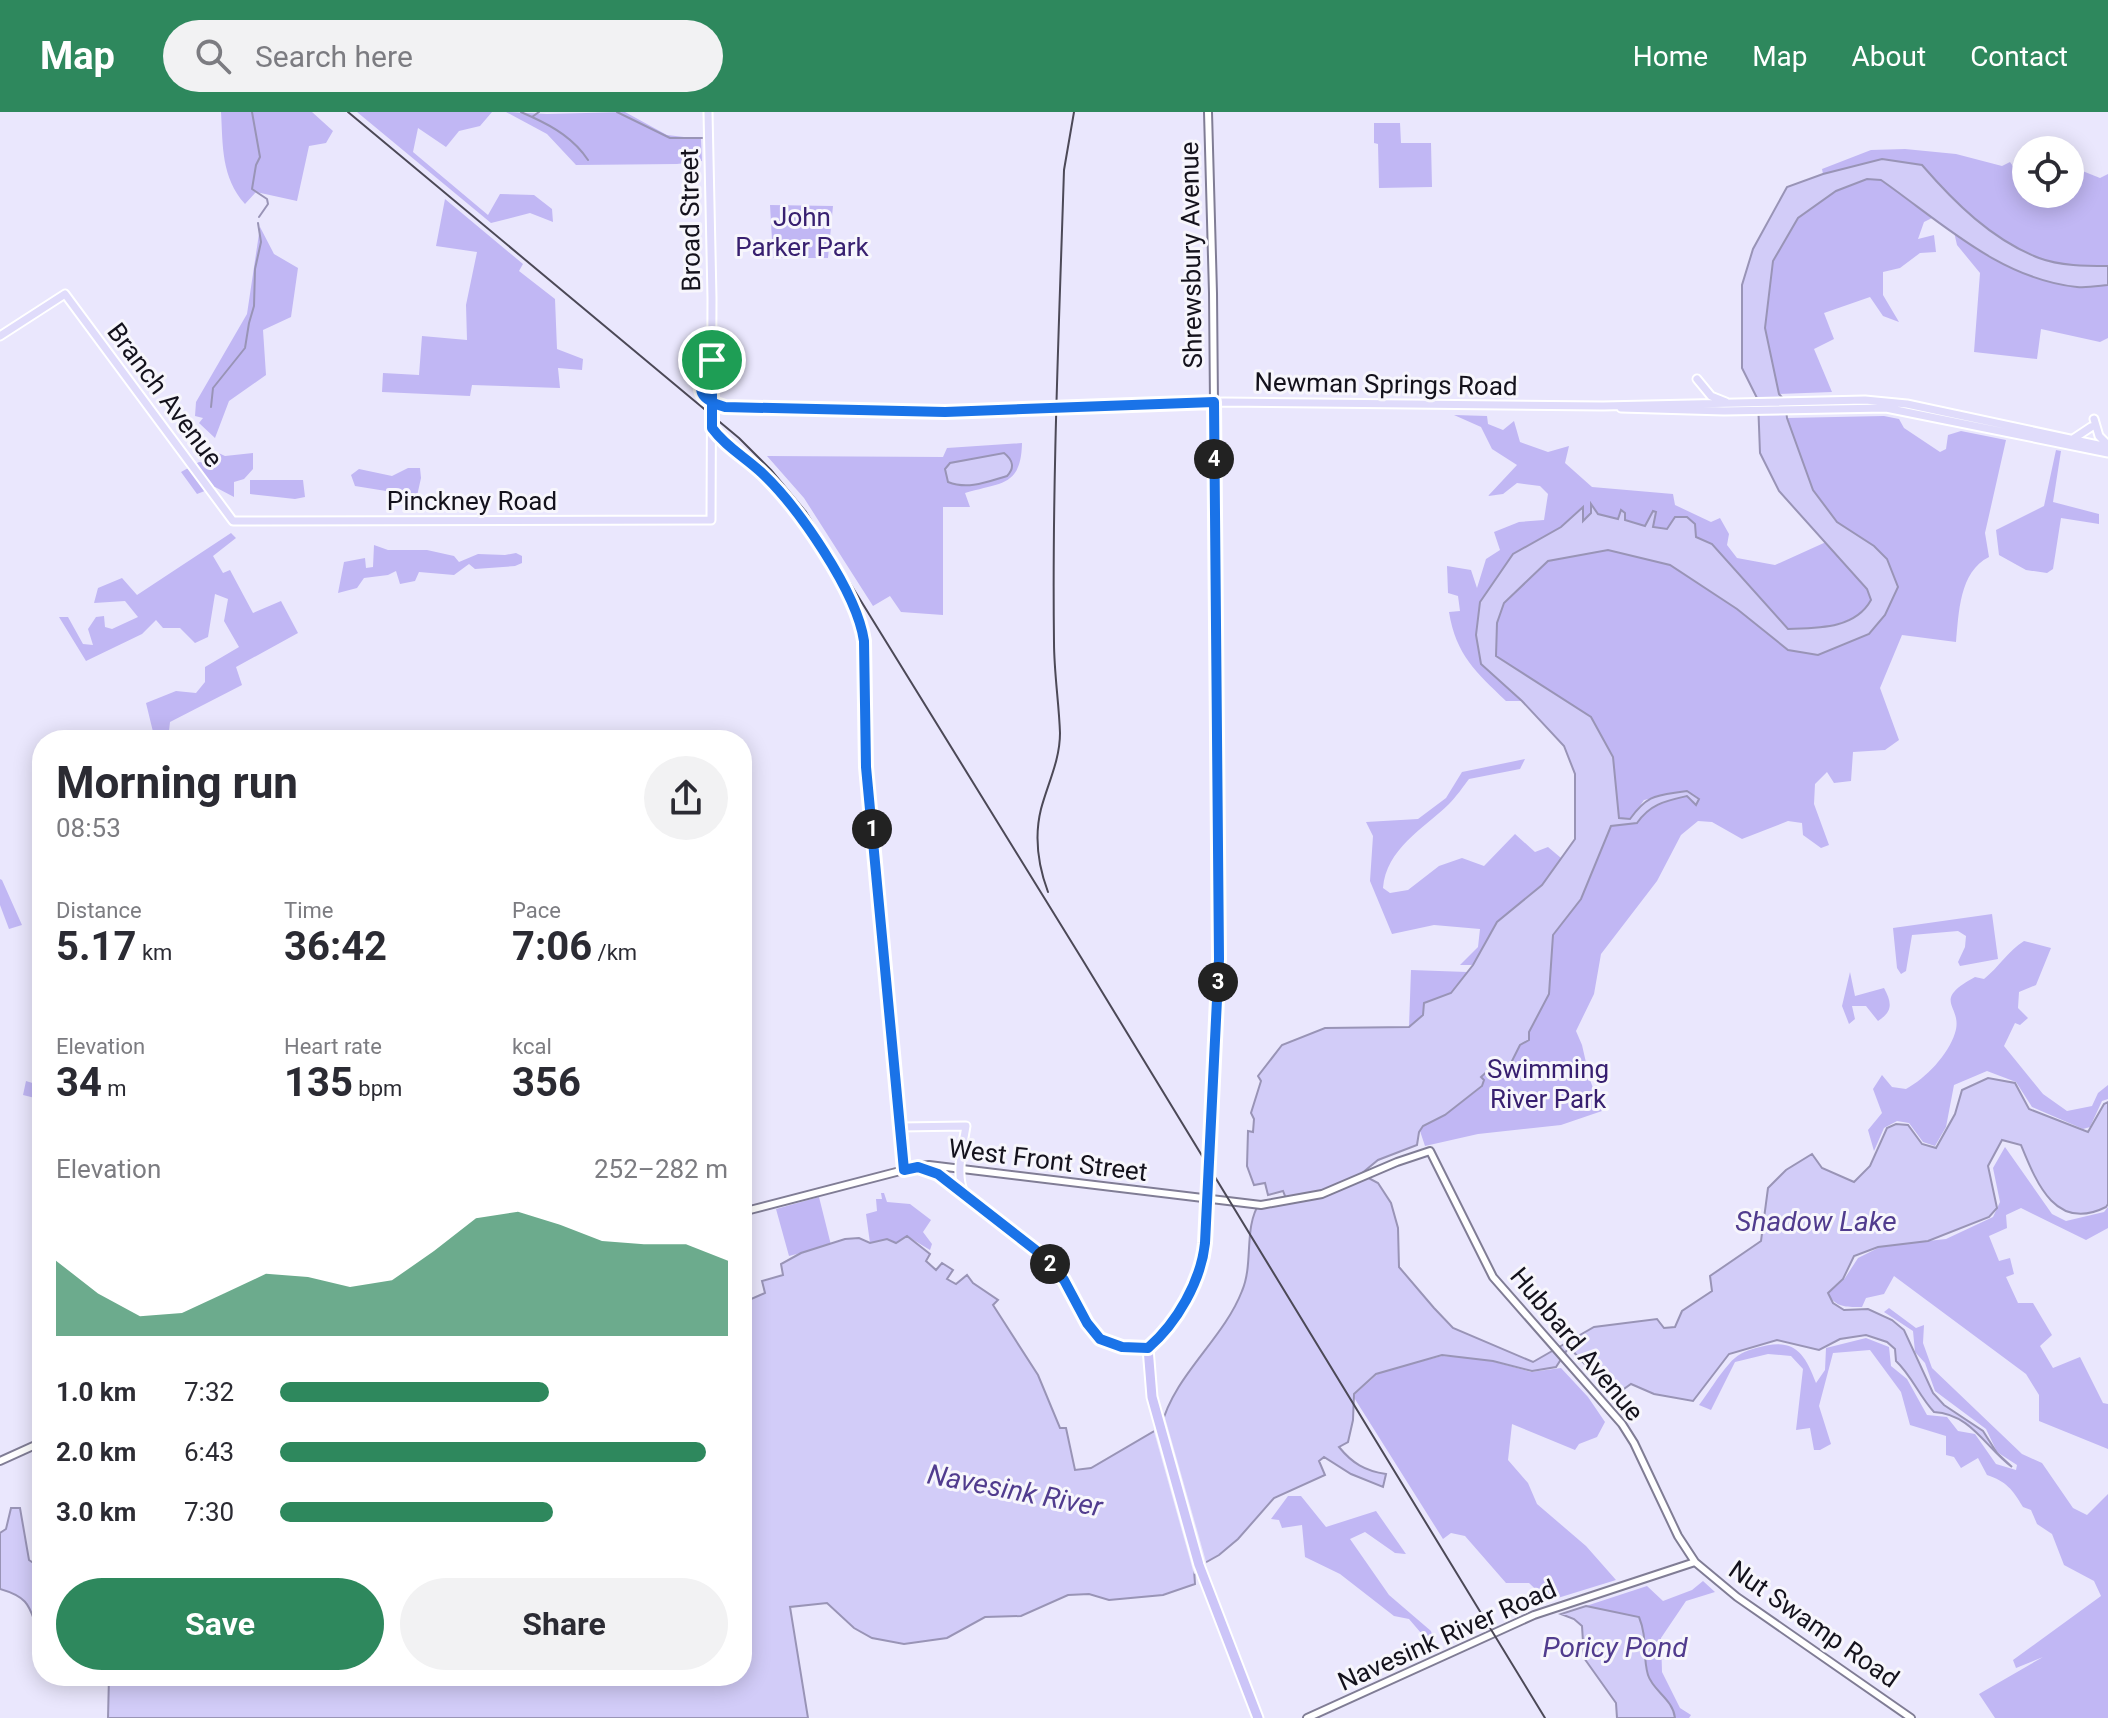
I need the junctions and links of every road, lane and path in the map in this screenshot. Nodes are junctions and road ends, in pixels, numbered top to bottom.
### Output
1 (708, 112) edge
2 (1208, 112) edge
3 (0, 336) edge
4 (712, 360) junction
5 (1697, 379) dead end
6 (712, 401) junction
7 (1214, 402) junction
8 (1732, 404) junction
9 (1603, 406) junction
10 (1790, 406) junction
11 (1753, 407) junction
12 (2000, 424) junction
13 (712, 428) junction
14 (1992, 429) junction
15 (2029, 434) junction
16 (2073, 439) junction
17 (711, 441) junction
18 (726, 446) junction
19 (2108, 446) edge
20 (2108, 453) edge
21 (711, 520) joint
22 (233, 521) joint
23 (900, 1127) junction
24 (1430, 1151) joint
25 (918, 1167) junction
26 (961, 1169) junction
27 (904, 1170) junction
28 (965, 1195) junction
29 (1207, 1200) junction
30 (752, 1209) edge
31 (1148, 1348) junction
32 (32, 1447) edge
33 (0, 1461) edge
34 (1695, 1562) junction
35 (1202, 1572) junction
36 (1251, 1718) edge
37 (1258, 1718) edge
38 (1307, 1718) edge
39 (1911, 1718) edge

1 - 4 main road, Broad Street
2 - 7 main road, Shrewsbury Avenue
3 - 22 main road, Branch Avenue
4 - 6 main road, Broad Street
4 - 6 main road
5 - 8 main road
6 - 7 main road, Newman Springs Road
6 - 13 main road, Broad Street
7 - 9 main road, Newman Springs Road
7 - 29 main road, Shrewsbury Avenue
8 - 9 main road, Newman Springs Road
8 - 11 main road, Newman Springs Road
9 - 11 main road, Newman Springs Road
10 - 11 main road, Newman Springs Road
10 - 12 main road, Newman Springs Road
10 - 14 main road, Newman Springs Road
12 - 14 main road
12 - 15 main road, Newman Springs Road
13 - 17 main road, Broad Street
13 - 18 main road
14 - 15 main road, Newman Springs Road
15 - 16 main road, Newman Springs Road
15 - 20 main road, Newman Springs Road
16 - 19 main road, Newman Springs Road
16 - 19 main road
17 - 18 main road
17 - 21 main road, Broad Street
18 - 23 main road
21 - 22 main road, Pinckney Road
23 - 26 main road
23 - 27 main road
24 - 29 main road, West Front Street
24 - 34 main road, Hubbard Avenue
25 - 26 main road, West Front Street
25 - 27 main road, West Front Street
25 - 28 main road
26 - 28 main road
26 - 29 main road, West Front Street
27 - 30 main road, West Front Street
28 - 31 main road
29 - 31 main road, Shrewsbury Avenue
31 - 35 highway
32 - 33 main road
34 - 38 main road, Navesink River Road
34 - 39 main road, Nut Swamp Road
35 - 36 highway
35 - 37 highway

